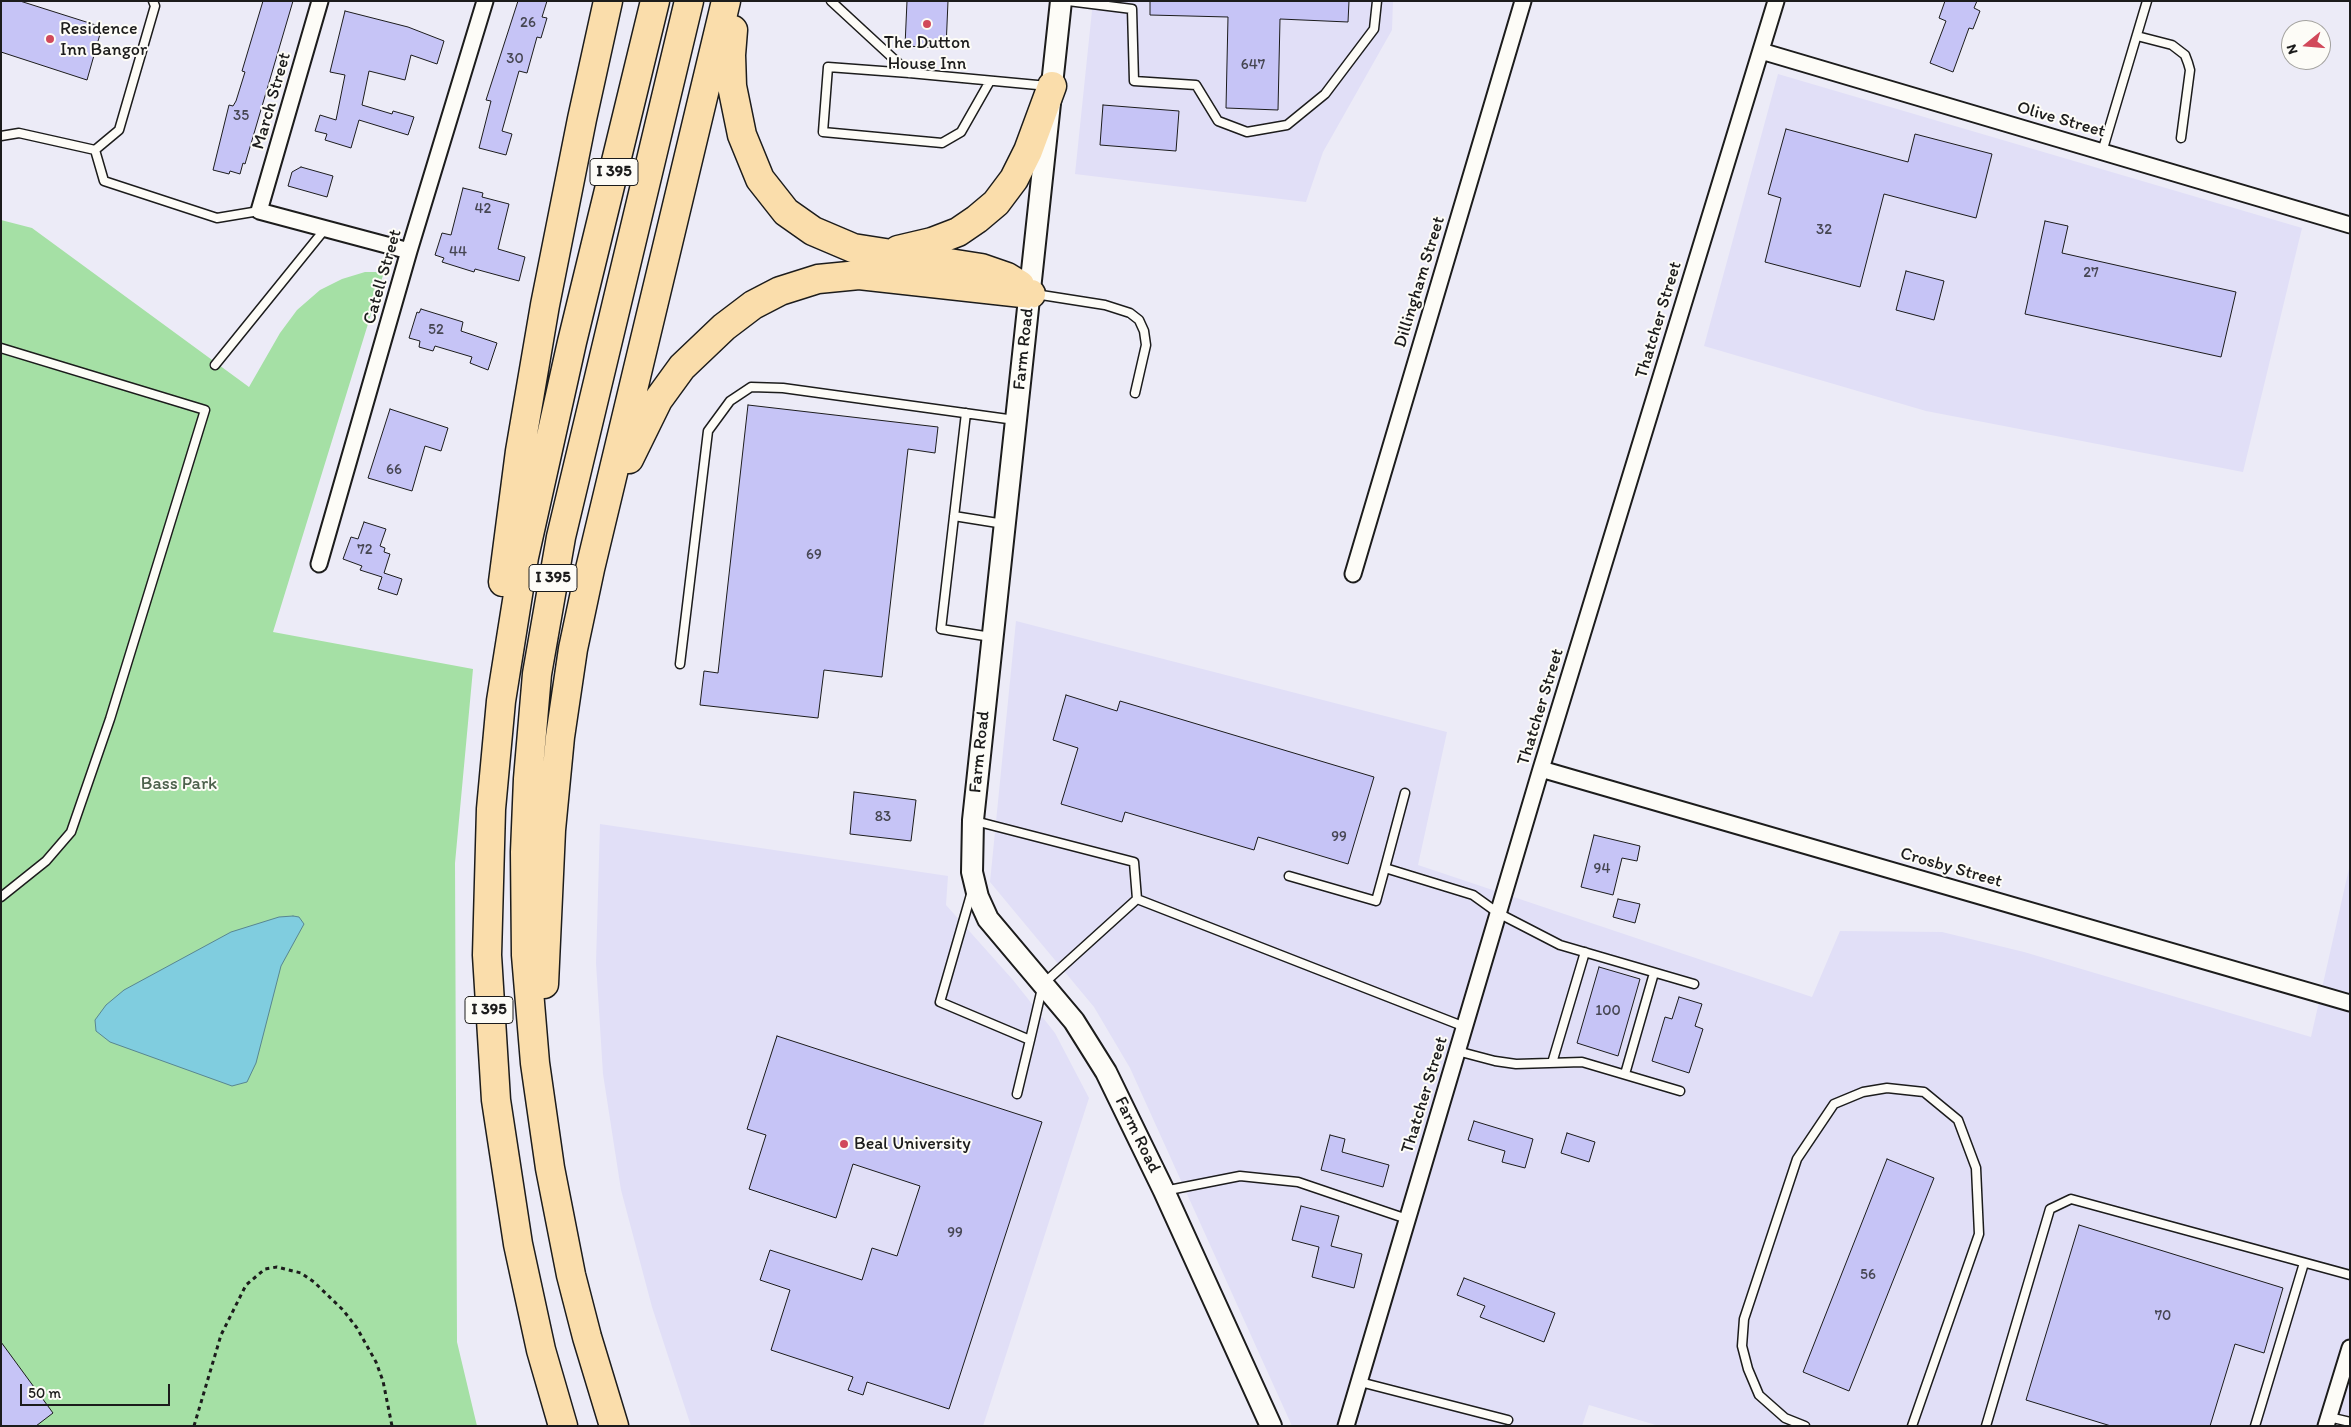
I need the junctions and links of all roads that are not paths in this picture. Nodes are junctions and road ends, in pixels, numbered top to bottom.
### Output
1 (153, 1) edge
2 (320, 1) edge
3 (486, 1) edge
4 (608, 1) edge
5 (655, 1) edge
6 (689, 1) edge
7 (726, 1) edge
8 (737, 1) edge
9 (831, 1) edge
10 (1061, 1) edge
11 (1068, 1) edge
12 (1377, 1) edge
13 (1523, 1) edge
14 (1776, 1) edge
15 (2147, 1) edge
16 (2137, 36) junction
17 (1762, 51) junction
18 (909, 73) junction
19 (990, 81) junction
20 (1052, 86) junction
21 (1, 136) edge
22 (2181, 138) dead end
23 (96, 150) junction
24 (2102, 152) junction
25 (259, 211) junction
26 (2350, 225) edge
27 (325, 229) junction
28 (866, 250) junction
29 (409, 252) junction
30 (1030, 294) junction
31 (1, 348) edge
32 (215, 365) dead end
33 (1135, 393) dead end
34 (966, 414) junction
35 (1016, 420) junction
36 (954, 516) junction
37 (1005, 524) junction
38 (319, 564) dead end
39 (590, 569) junction
40 (1353, 574) dead end
41 (993, 638) junction
42 (680, 664) dead end
43 (1541, 769) junction
44 (1404, 793) dead end
45 (973, 820) junction
46 (489, 846) junction
47 (1385, 868) junction
48 (1289, 876) dead end
49 (974, 885) junction
50 (1, 897) edge
51 (1138, 899) junction
52 (1498, 913) junction
53 (1585, 952) junction
54 (1654, 973) junction
55 (1043, 984) junction
56 (1694, 984) dead end
57 (2350, 1003) edge
58 (1465, 1027) junction
59 (1030, 1040) junction
60 (1457, 1051) junction
61 (1552, 1063) junction
62 (1625, 1074) junction
63 (1680, 1091) dead end
64 (1017, 1094) dead end
65 (550, 1168) junction
66 (1164, 1191) junction
67 (1407, 1219) junction
68 (2304, 1263) junction
69 (2350, 1275) edge
70 (2350, 1348) edge
71 (1360, 1382) junction
72 (1508, 1420) dead end
73 (2328, 1421) edge
74 (2350, 1422) edge
75 (562, 1426) edge
76 (614, 1426) edge
77 (1271, 1426) edge
78 (1346, 1426) edge
79 (1804, 1426) edge
80 (1912, 1426) edge
81 (1986, 1426) edge
82 (2255, 1426) edge

1 - 23 lane
2 - 25 street, March Street
3 - 29 street, Catell Street
4 - 46 highway
5 - 46 highway, I 395
6 - 65 highway, I 395
7 - 39 highway
8 - 28 highway
9 - 18 lane
10 - 20 street, Farm Road
11 - 12 lane
13 - 40 street, Dillingham Street
14 - 17 street, Thatcher Street
15 - 16 lane
16 - 22 lane
16 - 24 lane
17 - 24 street, Olive Street
17 - 43 street, Thatcher Street
18 - 19 lane
18 - 19 lane
19 - 20 lane
20 - 28 highway
20 - 30 street, Farm Road
21 - 23 lane
23 - 25 lane
24 - 26 street, Olive Street
25 - 27 street
27 - 29 street
27 - 32 lane
28 - 30 highway
29 - 38 street, Catell Street
30 - 33 lane
30 - 35 street, Farm Road
30 - 39 highway
31 - 50 lane
34 - 35 lane
34 - 36 lane
34 - 42 lane
35 - 37 street, Farm Road
36 - 37 lane
36 - 41 lane
37 - 41 street, Farm Road
39 - 65 highway
41 - 45 street, Farm Road
43 - 52 street, Thatcher Street
43 - 57 street, Crosby Street
44 - 47 lane
45 - 49 street, Farm Road
45 - 51 lane
46 - 75 highway, I 395
47 - 48 lane
47 - 52 lane
49 - 55 street, Farm Road
49 - 59 lane
51 - 55 lane
51 - 58 lane
52 - 53 lane
52 - 58 street, Thatcher Street
53 - 54 lane
53 - 61 lane
54 - 56 lane
54 - 62 lane
55 - 59 lane
55 - 66 street, Farm Road
58 - 60 street, Thatcher Street
59 - 64 lane
60 - 61 lane
60 - 67 street, Thatcher Street
61 - 62 lane
62 - 63 lane
65 - 76 highway, I 395
66 - 67 lane
66 - 77 street, Farm Road
67 - 71 street, Thatcher Street
68 - 69 lane
68 - 81 lane
68 - 82 lane
70 - 73 street
71 - 72 lane
71 - 78 street, Thatcher Street
73 - 74 lane
79 - 80 lane

